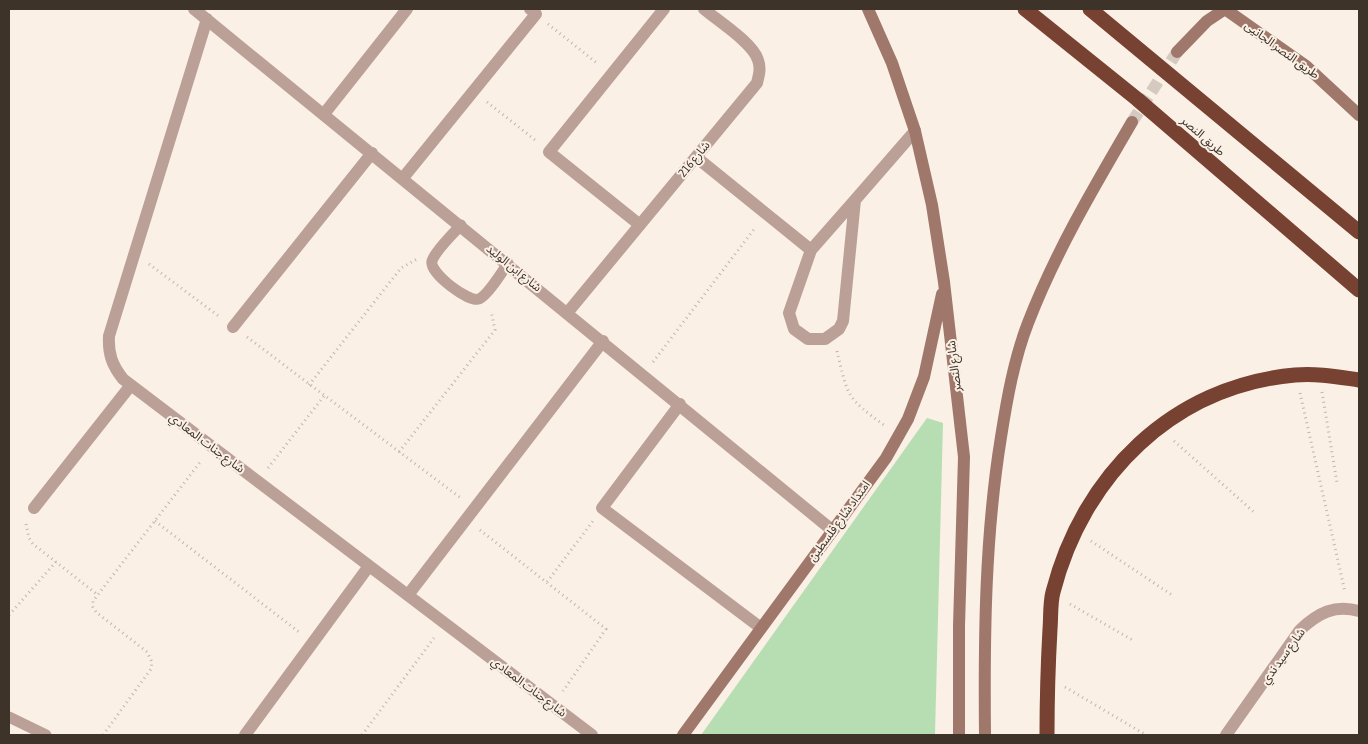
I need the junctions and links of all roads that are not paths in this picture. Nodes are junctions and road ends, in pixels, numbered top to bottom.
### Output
1 (194, 9) edge
2 (408, 9) edge
3 (664, 9) edge
4 (704, 9) edge
5 (868, 9) edge
6 (1025, 9) edge
7 (1090, 9) edge
8 (1225, 9) edge
9 (533, 11) edge
10 (207, 20) junction
11 (1177, 52) tunnel mouth
12 (324, 114) junction
13 (1359, 115) edge
14 (1132, 122) tunnel mouth
15 (915, 131) junction
16 (372, 153) junction
17 (696, 157) junction
18 (403, 178) junction
19 (855, 200) junction
20 (460, 225) junction
21 (640, 225) junction
22 (1359, 232) edge
23 (811, 250) junction
24 (508, 263) junction
25 (944, 282) junction
26 (1359, 290) edge
27 (568, 312) junction
28 (233, 327) road end
29 (603, 341) junction
30 (1359, 380) edge
31 (131, 385) junction
32 (680, 404) junction
33 (34, 508) road end
34 (832, 530) junction
35 (368, 566) junction
36 (408, 595) junction
37 (1354, 610) edge
38 (761, 628) junction
39 (9, 717) edge
40 (46, 735) edge
41 (245, 735) edge
42 (592, 735) edge
43 (683, 735) edge
44 (958, 735) edge
45 (985, 735) edge
46 (1047, 735) edge
47 (1226, 735) edge

1 - 10 street, شارع ابن الوليد
2 - 12 street
3 - 21 street
4 - 17 street, شارع 216
5 - 15 main road, شارع النصر
6 - 26 highway, طريق النصر
7 - 22 highway, طريق النصر
8 - 11 main road
8 - 13 main road, طريق النصر الجانيى
9 - 18 street
10 - 12 street, شارع ابن الوليد
10 - 31 street, شارع جنات المعادي
12 - 16 street, شارع ابن الوليد
14 - 45 main road
15 - 19 street
15 - 25 main road, شارع النصر
16 - 18 street, شارع ابن الوليد
16 - 28 street
17 - 21 street, شارع 216
17 - 23 street
18 - 20 street, شارع ابن الوليد
19 - 23 street
19 - 23 street
20 - 24 street, شارع ابن الوليد
20 - 24 lane
21 - 27 street, شارع 216
24 - 27 street, شارع ابن الوليد
25 - 34 main road, امتداد شارع فلسطين
25 - 44 main road, شارع النصر
27 - 29 street, شارع ابن الوليد
29 - 32 street, شارع ابن الوليد
29 - 36 street
30 - 46 highway
31 - 33 street
31 - 35 street, شارع جنات المعادي
32 - 34 street, شارع ابن الوليد
32 - 38 street
34 - 38 main road, امتداد شارع فلسطين
35 - 36 street, شارع جنات المعادي
35 - 41 street
36 - 42 street, شارع جنات المعادي
37 - 47 street, شارع سيد ندي
38 - 43 main road, امتداد شارع فلسطين
39 - 40 lane

